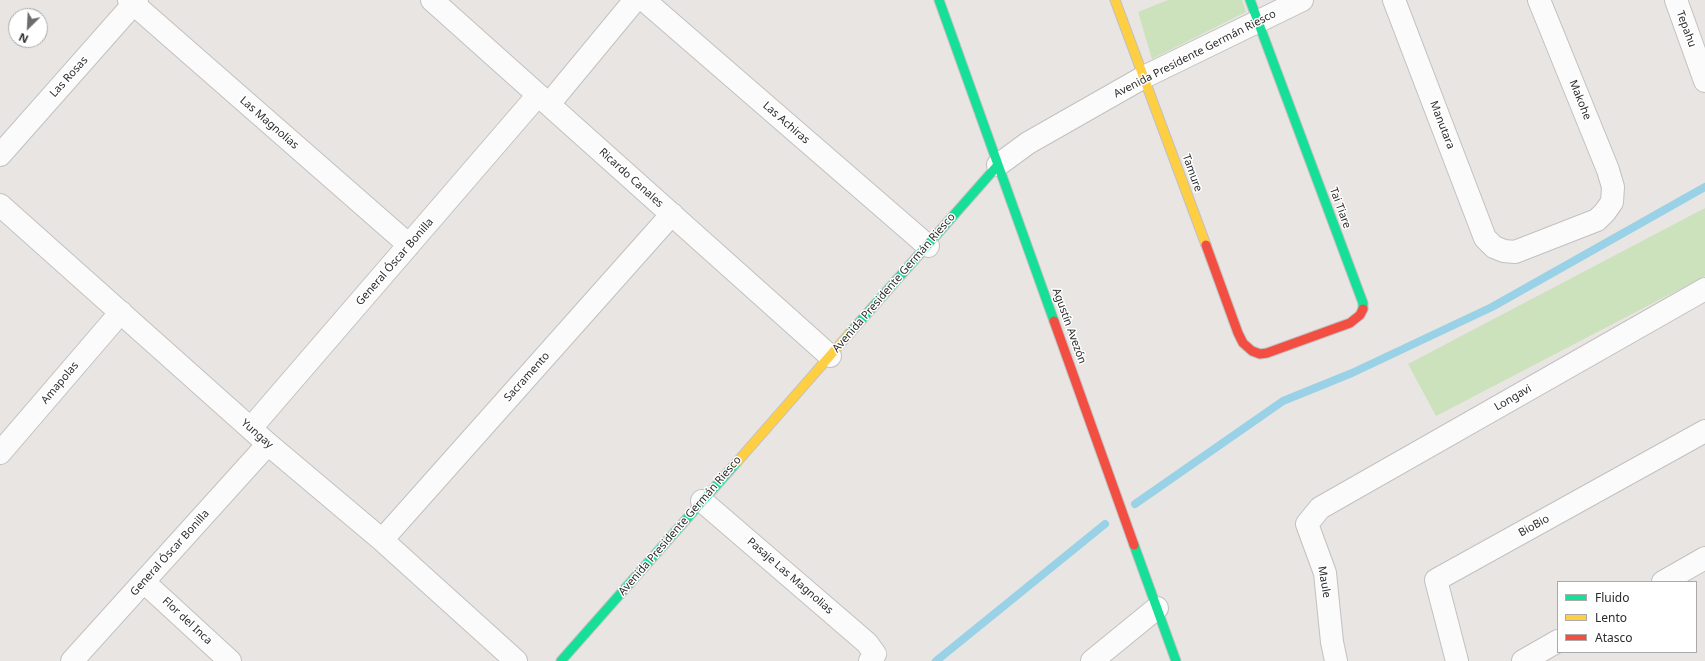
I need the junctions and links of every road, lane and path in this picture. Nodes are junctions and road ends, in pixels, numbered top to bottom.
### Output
1 (432, 0) edge
2 (635, 0) edge
3 (644, 0) edge
4 (939, 0) edge
5 (1115, 0) edge
6 (1250, 0) edge
7 (1302, 0) edge
8 (1394, 0) edge
9 (1540, 0) edge
10 (1676, 0) edge
11 (133, 1) edge
12 (1258, 22) junction
13 (1144, 77) junction
14 (1705, 81) edge
15 (544, 99) junction
16 (0, 155) edge
17 (998, 165) junction
18 (1612, 202) joint
19 (0, 205) edge
20 (672, 214) junction
21 (409, 245) junction
22 (928, 246) junction
23 (1705, 289) edge
24 (121, 312) junction
25 (1252, 351) joint
26 (830, 356) junction
27 (251, 428) junction
28 (1705, 431) edge
29 (268, 444) junction
30 (0, 453) edge
31 (702, 501) junction
32 (1320, 508) joint
33 (382, 540) junction
34 (1705, 558) edge
35 (1664, 581) edge
36 (144, 582) junction
37 (1157, 608) junction
38 (1557, 642) edge
39 (873, 658) edge
40 (72, 661) edge
41 (230, 661) edge
42 (516, 661) edge
43 (560, 661) edge
44 (1092, 661) edge
45 (1176, 661) edge
46 (1336, 661) edge
47 (1457, 661) edge
48 (1523, 661) edge

1 - 15 street, Ricardo Canales
2 - 15 street, General Óscar Bonilla
3 - 22 street, Las Achiras
4 - 17 street, Agustín Avezón
5 - 13 street, Tamure
6 - 12 street, Tai Tiare
7 - 12 street, Avenida Presidente Germán Riesco
8 - 18 street, Manutara
9 - 18 street, Makohe
10 - 14 street, Tepahu
11 - 16 street, Las Rosas
11 - 21 street, Las Magnolias
12 - 13 street, Avenida Presidente Germán Riesco
12 - 25 street, Tai Tiare
13 - 17 street, Avenida Presidente Germán Riesco
13 - 25 street, Tamure
15 - 20 street, Ricardo Canales
15 - 21 street, General Óscar Bonilla
17 - 22 street, Avenida Presidente Germán Riesco
17 - 37 street, Agustín Avezón
19 - 24 street, Yungay
20 - 26 street, Ricardo Canales
20 - 33 street, Sacramento
21 - 27 street, General Óscar Bonilla
22 - 26 street, Avenida Presidente Germán Riesco
23 - 32 street, Longavi
24 - 27 street, Yungay
24 - 30 street, Amapolas
26 - 31 street, Avenida Presidente Germán Riesco
27 - 29 street, Yungay
28 - 47 street, BioBio
29 - 33 street, Yungay
29 - 36 street, General Óscar Bonilla
31 - 39 street, Pasaje Las Magnolias
31 - 43 street, Avenida Presidente Germán Riesco
32 - 46 street, Maule
33 - 42 street, Yungay
34 - 35 street
36 - 40 street, General Óscar Bonilla
36 - 41 street, Flor del Inca
37 - 44 street
37 - 45 street, Agustín Avezón
38 - 48 street

